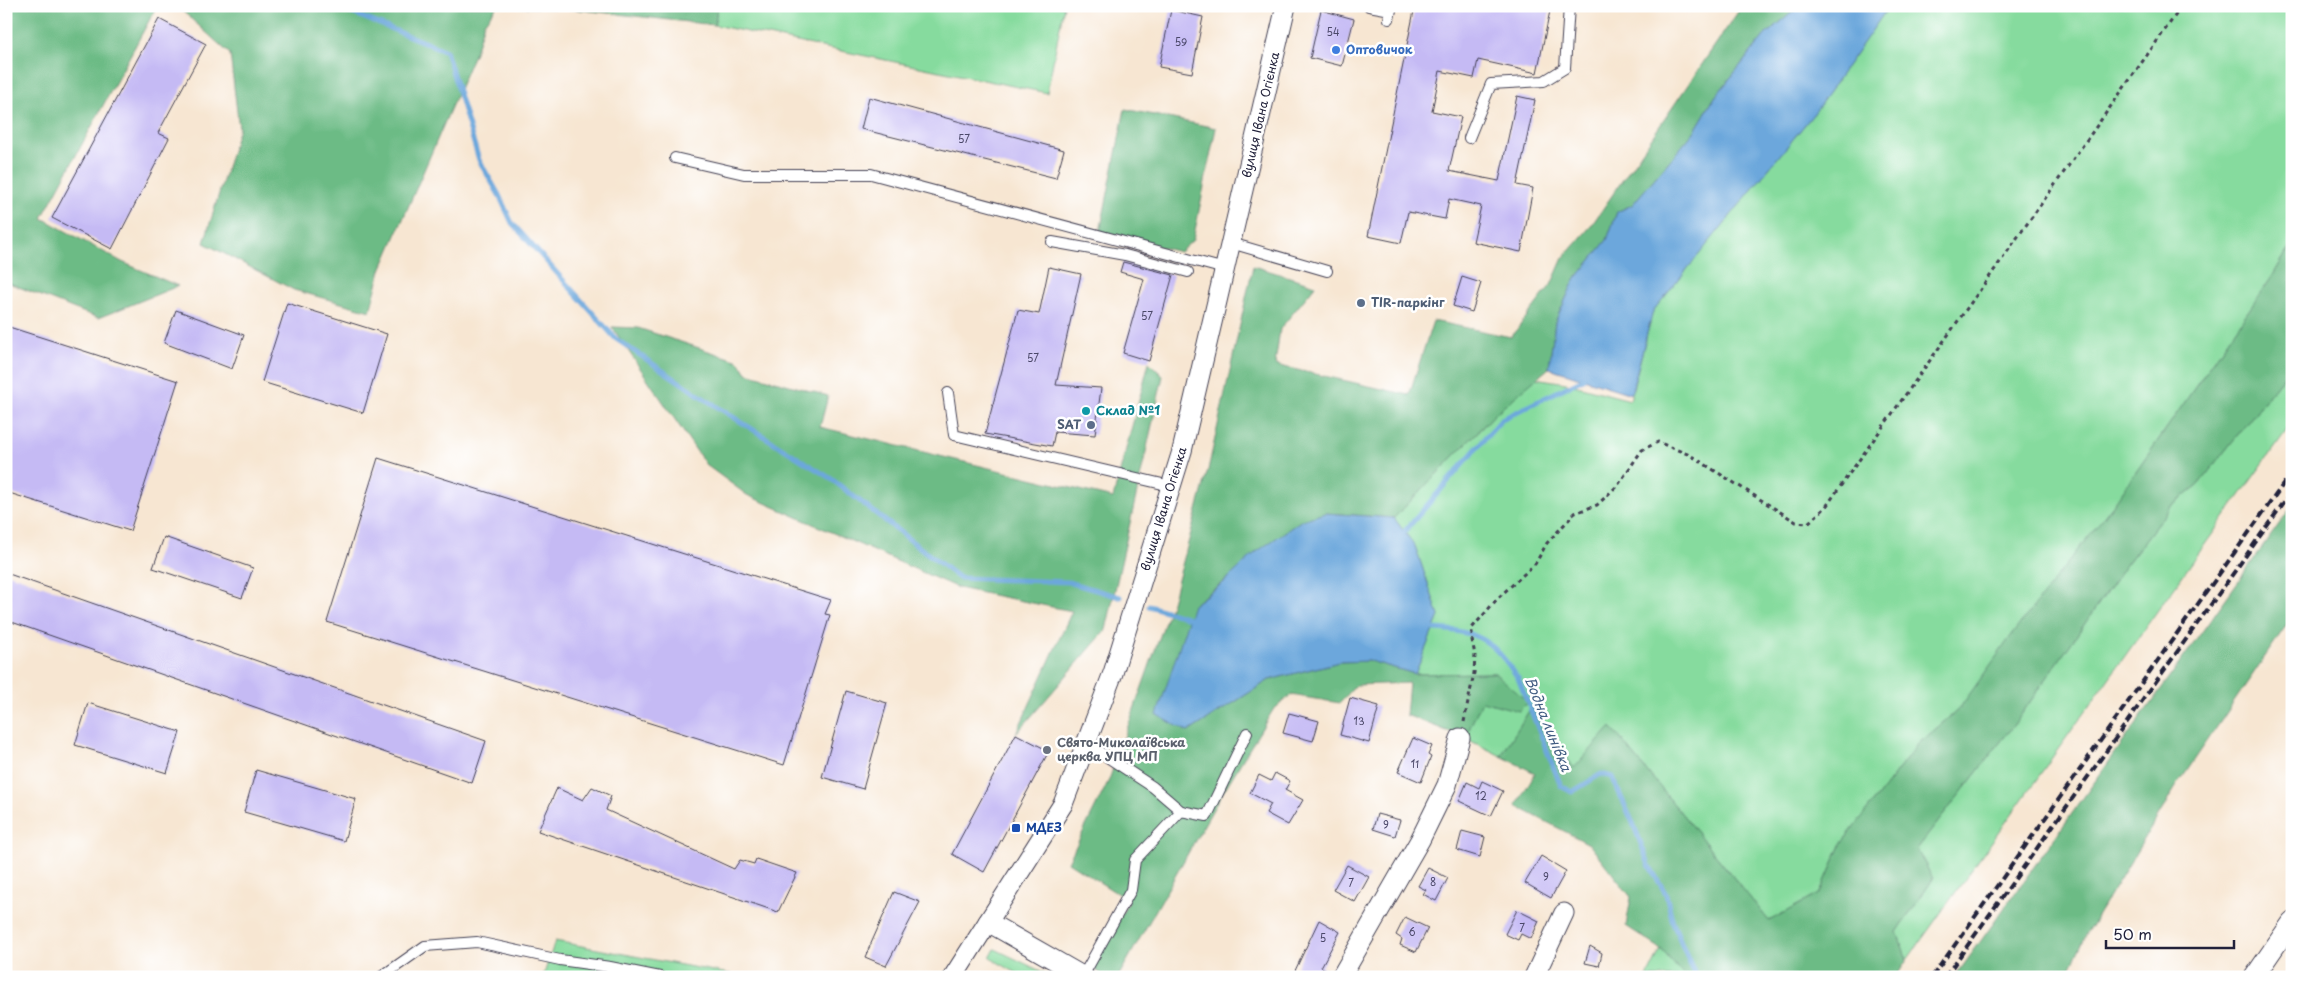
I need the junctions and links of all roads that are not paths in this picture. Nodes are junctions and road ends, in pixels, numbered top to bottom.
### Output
1 (1286, 6) edge
2 (1369, 6) edge
3 (1569, 6) edge
4 (1391, 12) edge
5 (1469, 138) dead end
6 (675, 158) dead end
7 (1052, 242) dead end
8 (1231, 243) junction
9 (1225, 270) junction
10 (1328, 271) dead end
11 (1188, 272) dead end
12 (948, 393) dead end
13 (1171, 486) junction
14 (1247, 733) dead end
15 (1460, 738) road end
16 (1086, 743) junction
17 (1181, 811) junction
18 (1564, 913) dead end
19 (988, 922) junction
20 (2292, 922) edge
21 (1083, 976) edge
22 (381, 977) edge
23 (660, 977) edge
24 (953, 977) edge
25 (1341, 977) edge
26 (1534, 977) edge
27 (2254, 977) edge

1 - 8 street, вулиця Івана Огієнка
2 - 4 lane
3 - 5 lane
6 - 9 lane
7 - 11 lane
8 - 9 street, вулиця Івана Огієнка
8 - 10 lane
9 - 13 street, вулиця Івана Огієнка
12 - 13 lane
13 - 16 street, вулиця Івана Огієнка
14 - 17 lane
15 - 25 street
16 - 17 lane
16 - 19 street, вулиця Івана Огієнка
17 - 21 lane
18 - 26 street
19 - 21 street
19 - 24 street, вулиця Івана Огієнка
20 - 27 street
22 - 23 lane

